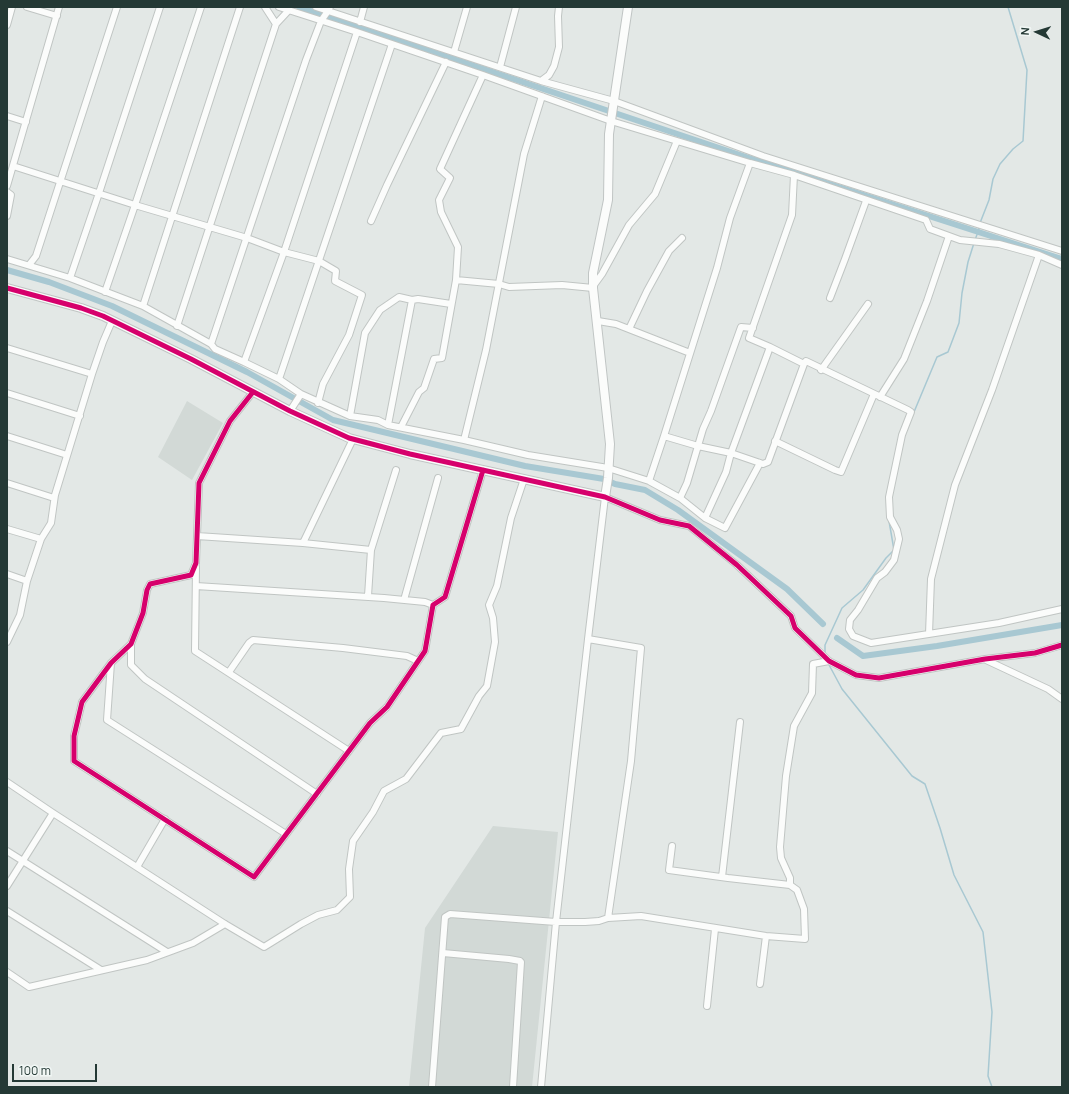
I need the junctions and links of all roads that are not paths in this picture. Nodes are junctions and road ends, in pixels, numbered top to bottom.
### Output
1 (12, 7) edge
2 (27, 7) edge
3 (59, 7) edge
4 (117, 7) edge
5 (160, 7) edge
6 (202, 7) edge
7 (240, 7) edge
8 (265, 7) edge
9 (279, 7) edge
10 (316, 7) edge
11 (364, 7) edge
12 (467, 7) edge
13 (516, 7) edge
14 (559, 7) edge
15 (628, 7) edge
16 (329, 9) edge
17 (289, 10) junction
18 (57, 16) junction
19 (321, 20) junction
20 (360, 22) junction
21 (276, 24) junction
22 (7, 25) edge
23 (357, 32) junction
24 (392, 44) junction
25 (454, 52) junction
26 (446, 62) junction
27 (500, 67) junction
28 (483, 75) junction
29 (541, 81) junction
30 (542, 96) junction
31 (614, 104) junction
32 (7, 116) edge
33 (611, 120) junction
34 (26, 122) junction
35 (677, 141) junction
36 (750, 163) junction
37 (13, 166) junction
38 (794, 175) junction
39 (61, 181) junction
40 (7, 186) edge
41 (7, 192) edge
42 (99, 193) junction
43 (866, 201) junction
44 (136, 205) junction
45 (7, 216) edge
46 (172, 216) junction
47 (371, 221) dead end
48 (210, 227) junction
49 (949, 236) junction
50 (247, 238) junction
51 (682, 238) dead end
52 (1062, 251) edge
53 (284, 252) junction
54 (1039, 255) junction
55 (7, 259) edge
56 (319, 261) junction
57 (29, 264) junction
58 (1062, 265) edge
59 (70, 278) junction
60 (456, 280) junction
61 (499, 284) junction
62 (593, 286) junction
63 (7, 288) edge
64 (105, 292) junction
65 (830, 298) dead end
66 (412, 300) junction
67 (451, 304) junction
68 (868, 304) dead end
69 (143, 306) junction
70 (112, 321) junction
71 (598, 321) junction
72 (178, 326) junction
73 (754, 328) junction
74 (629, 329) junction
75 (211, 344) junction
76 (770, 347) junction
77 (7, 348) edge
78 (690, 353) junction
79 (244, 362) junction
80 (804, 364) junction
81 (821, 370) junction
82 (92, 374) junction
83 (279, 379) junction
84 (253, 392) junction
85 (7, 393) edge
86 (301, 394) junction
87 (874, 394) junction
88 (880, 397) junction
89 (318, 403) junction
90 (290, 411) junction
91 (80, 416) junction
92 (350, 416) junction
93 (388, 425) junction
94 (401, 427) junction
95 (7, 436) edge
96 (664, 436) junction
97 (353, 439) junction
98 (464, 440) junction
99 (775, 441) junction
100 (698, 446) junction
101 (731, 453) junction
102 (67, 456) junction
103 (760, 463) junction
104 (608, 468) junction
105 (396, 470) dead end
106 (483, 470) junction
107 (438, 478) dead end
108 (524, 479) junction
109 (649, 481) junction
110 (7, 483) edge
111 (605, 494) junction
112 (54, 498) junction
113 (680, 498) junction
114 (705, 518) junction
115 (7, 528) edge
116 (197, 536) junction
117 (41, 539) junction
118 (303, 543) junction
119 (371, 550) junction
120 (196, 563) junction
121 (7, 574) edge
122 (27, 581) junction
123 (196, 586) junction
124 (368, 596) junction
125 (404, 600) junction
126 (433, 605) junction
127 (1062, 609) edge
128 (929, 634) junction
129 (588, 639) junction
130 (7, 642) edge
131 (131, 644) junction
132 (1062, 645) edge
133 (985, 659) junction
134 (418, 661) junction
135 (829, 661) junction
136 (111, 663) junction
137 (229, 672) junction
138 (1062, 699) edge
139 (740, 722) dead end
140 (349, 751) junction
141 (7, 782) edge
142 (317, 794) junction
143 (53, 813) junction
144 (165, 819) junction
145 (286, 834) junction
146 (672, 846) dead end
147 (7, 851) edge
148 (23, 861) junction
149 (138, 868) junction
150 (722, 877) junction
151 (790, 885) junction
152 (7, 886) edge
153 (7, 911) edge
154 (608, 918) junction
155 (556, 922) junction
156 (225, 924) junction
157 (715, 929) junction
158 (766, 936) junction
159 (167, 952) junction
160 (443, 953) junction
161 (101, 970) junction
162 (7, 972) edge
163 (760, 984) dead end
164 (707, 1006) dead end
165 (432, 1087) edge
166 (513, 1087) edge
167 (541, 1087) edge

1 - 22 street
2 - 18 street
3 - 18 street
4 - 39 street
5 - 42 street
6 - 44 street
7 - 46 street
8 - 21 street
9 - 17 street
10 - 16 street
11 - 20 street
12 - 25 street
13 - 27 street
14 - 29 street
15 - 31 street
16 - 19 street
16 - 20 street
17 - 19 street
17 - 21 street
18 - 34 street
19 - 23 street
19 - 50 street
20 - 25 street
21 - 48 street
23 - 24 street
23 - 53 street
24 - 26 street
24 - 56 street
25 - 27 street
26 - 28 street
26 - 47 street
27 - 29 street
28 - 30 street
28 - 60 street
29 - 31 street
30 - 33 street
30 - 61 street
31 - 33 street
31 - 52 street
32 - 34 street
33 - 35 street
33 - 62 street
34 - 37 street
35 - 36 street
35 - 62 street
36 - 38 street
36 - 78 street
37 - 39 street
37 - 40 street
38 - 43 street
38 - 73 street
39 - 42 street
39 - 57 street
41 - 45 street
42 - 44 street
42 - 59 street
43 - 49 street
43 - 65 street
44 - 46 street
44 - 64 street
46 - 48 street
46 - 69 street
48 - 50 street
48 - 72 street
49 - 54 street
49 - 88 street
50 - 53 street
50 - 75 street
51 - 74 street
53 - 56 street
53 - 79 street
54 - 58 street
54 - 128 street
55 - 57 street
56 - 83 street
56 - 89 street
57 - 59 street
59 - 64 street
60 - 61 street
60 - 67 street
61 - 62 street
61 - 98 street
62 - 71 street
63 - 70 street
64 - 69 street
66 - 67 street
66 - 92 street
66 - 93 street
67 - 94 street
68 - 81 street
69 - 72 street
70 - 82 street
70 - 84 street
71 - 74 street
71 - 104 street
72 - 75 street
73 - 76 street
73 - 100 street
74 - 78 street
75 - 79 street
76 - 80 street
76 - 101 street
77 - 82 street
78 - 96 street
79 - 83 street
80 - 81 street
80 - 99 street
81 - 87 street
82 - 91 street
83 - 86 street
84 - 90 street
84 - 116 street
85 - 91 street
86 - 89 street
86 - 90 street
87 - 88 street
87 - 99 street
88 - 128 street
89 - 92 street
90 - 97 street
91 - 102 street
92 - 93 street
93 - 94 street
94 - 98 street
95 - 102 street
96 - 100 street
96 - 109 street
97 - 106 street
97 - 118 street
98 - 104 street
99 - 103 street
100 - 101 street
100 - 113 street
101 - 103 street
101 - 114 street
102 - 112 street
103 - 114 street
104 - 109 street
104 - 111 street
105 - 119 street
106 - 108 street
106 - 126 street
107 - 125 street
108 - 111 street
108 - 156 street
109 - 113 street
110 - 112 street
111 - 129 street
111 - 135 street
112 - 117 street
113 - 114 street
115 - 117 street
116 - 118 street
116 - 120 street
117 - 122 street
118 - 119 street
119 - 124 street
120 - 123 street
120 - 131 street
121 - 122 street
122 - 130 street
123 - 124 street
123 - 137 street
124 - 125 street
125 - 126 street
126 - 134 street
127 - 128 street
129 - 154 street
129 - 155 street
131 - 136 street
131 - 142 street
132 - 133 street
133 - 135 street
133 - 138 street
134 - 137 street
134 - 140 street
135 - 151 street
136 - 144 street
136 - 145 street
137 - 140 street
139 - 150 street
140 - 142 street
141 - 143 street
142 - 145 street
143 - 148 street
143 - 149 street
144 - 145 street
144 - 149 street
146 - 150 street
147 - 148 street
148 - 152 street
148 - 159 street
149 - 156 street
150 - 151 street
151 - 158 street
153 - 161 street
154 - 155 street
154 - 157 street
155 - 160 street
155 - 167 street
156 - 159 street
157 - 158 street
157 - 164 street
158 - 163 street
159 - 161 street
160 - 165 street
160 - 166 street
161 - 162 street

